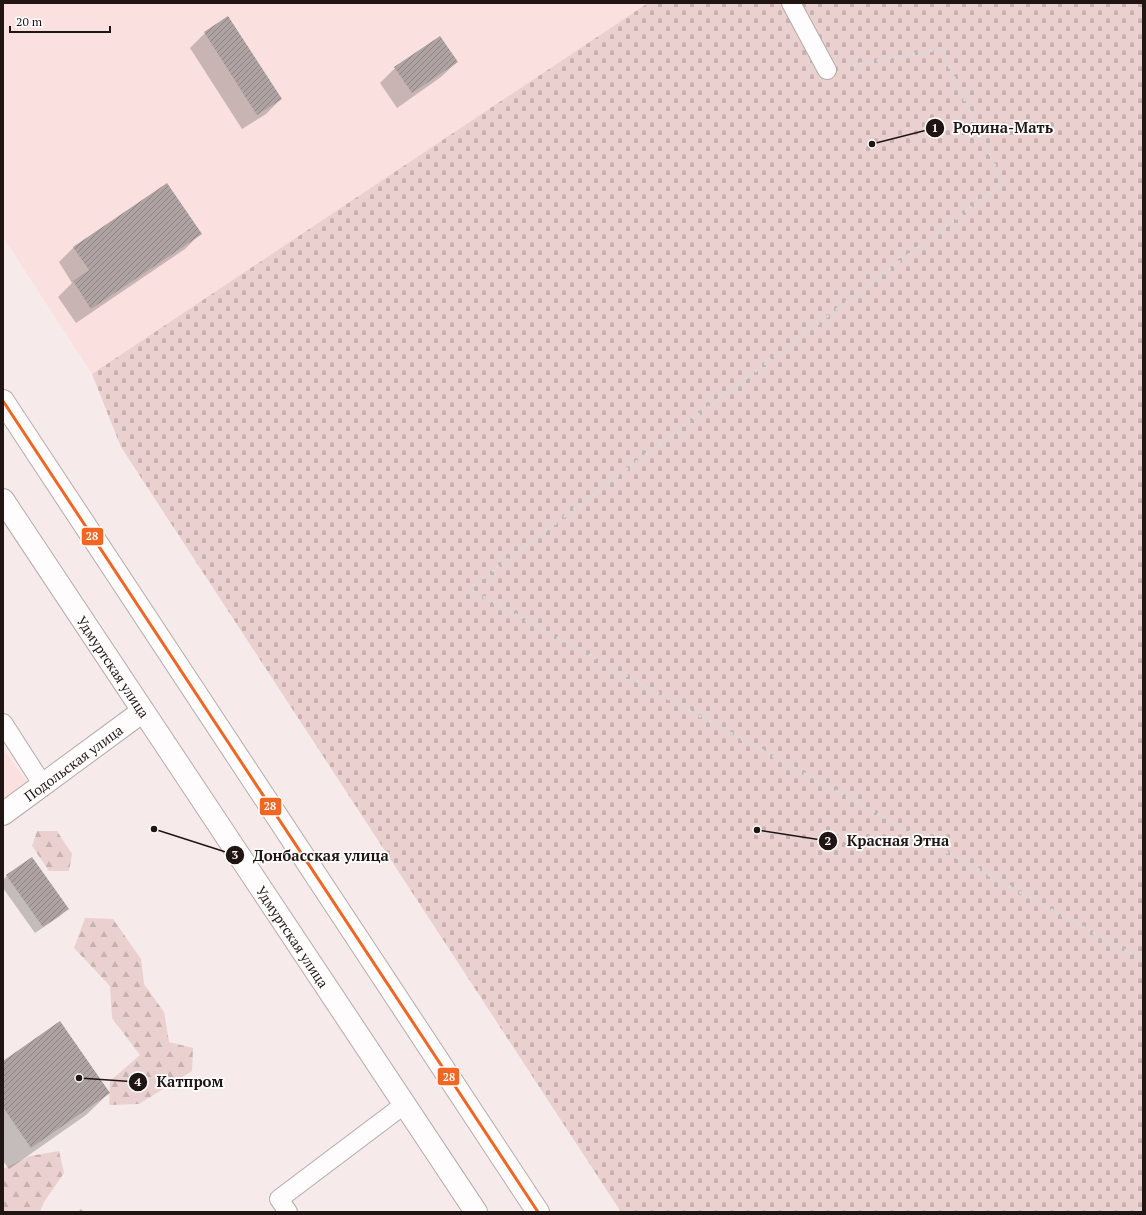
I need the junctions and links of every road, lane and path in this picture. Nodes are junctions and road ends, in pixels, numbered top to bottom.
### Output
1 (791, 3) edge
2 (827, 70) joint
3 (3, 401) edge
4 (3, 500) edge
5 (143, 711) junction
6 (3, 723) edge
7 (43, 785) junction
8 (3, 814) edge
9 (1143, 960) edge
10 (404, 1104) junction
11 (288, 1212) edge
12 (476, 1212) edge
13 (538, 1212) edge

1 - 2 lane
2 - 9 path
3 - 13 main road
4 - 5 main road, Удмуртская улица
5 - 7 main road, Подольская улица
5 - 10 main road, Удмуртская улица
6 - 7 lane
7 - 8 main road, Подольская улица
10 - 11 lane
10 - 12 main road, Удмуртская улица

